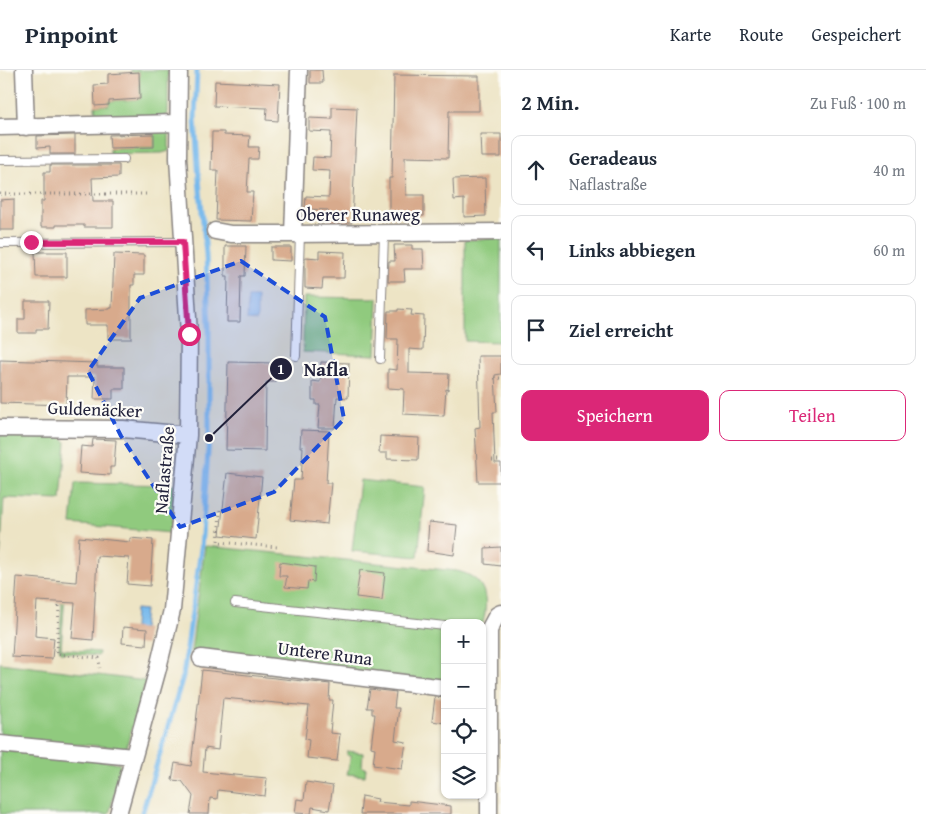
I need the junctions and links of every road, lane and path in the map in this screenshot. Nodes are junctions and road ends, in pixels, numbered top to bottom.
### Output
1 (24, 70) edge
2 (179, 70) edge
3 (299, 70) edge
4 (178, 122) junction
5 (26, 127) junction
6 (0, 128) edge
7 (124, 159) dead end
8 (0, 160) edge
9 (0, 194) edge
10 (77, 194) junction
11 (151, 194) dead end
12 (77, 202) dead end
13 (216, 231) dead end
14 (501, 232) edge
15 (297, 234) junction
16 (384, 234) junction
17 (183, 242) junction
18 (0, 243) edge
19 (296, 356) dead end
20 (380, 359) dead end
21 (494, 378) dead end
22 (501, 378) edge
23 (0, 428) edge
24 (188, 435) junction
25 (492, 460) dead end
26 (501, 460) edge
27 (220, 510) dead end
28 (278, 547) dead end
29 (235, 603) dead end
30 (59, 606) dead end
31 (501, 613) edge
32 (441, 626) edge
33 (486, 630) edge
34 (200, 658) dead end
35 (100, 668) dead end
36 (441, 688) edge
37 (486, 693) edge
38 (0, 744) edge
39 (133, 757) junction
40 (118, 814) edge
41 (489, 814) edge

1 - 5 street
2 - 4 street, Naflastraße
3 - 15 street
4 - 5 street
4 - 17 street, Naflastraße
5 - 6 street
7 - 8 lane
9 - 10 path
10 - 11 path
10 - 12 path
13 - 15 street, Oberer Runaweg
14 - 16 street, Oberer Runaweg
15 - 16 street, Oberer Runaweg
15 - 19 lane
16 - 20 lane
17 - 18 lane
17 - 24 street, Naflastraße
21 - 22 path
23 - 24 street, Guldenäcker
24 - 39 street, Naflastraße
25 - 26 path
27 - 28 path
29 - 32 lane
30 - 35 path
31 - 33 street
34 - 36 street, Untere Runa
37 - 41 street
38 - 39 street
39 - 40 street, Naflastraße

